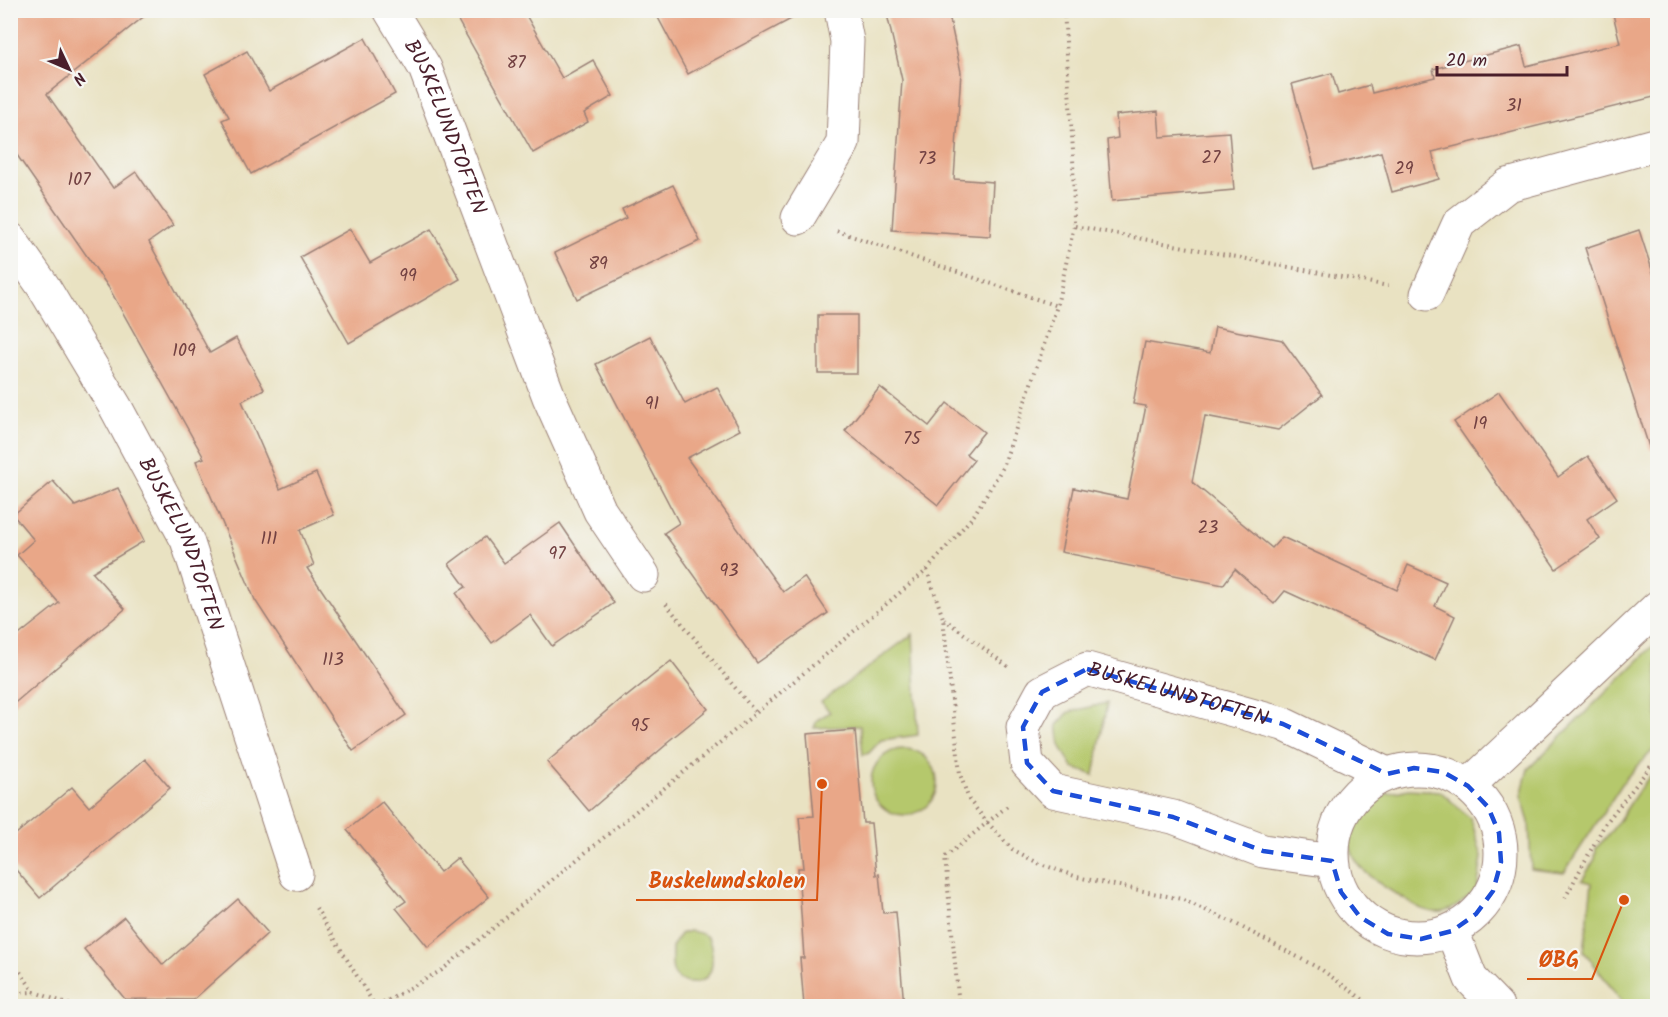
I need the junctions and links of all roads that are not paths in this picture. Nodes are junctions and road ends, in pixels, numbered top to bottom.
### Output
1 (390, 10) edge
2 (841, 10) edge
3 (1658, 144) edge
4 (798, 218) road end
5 (10, 239) edge
6 (1427, 294) road end
7 (643, 575) road end
8 (1658, 607) edge
9 (1387, 774) junction
10 (1468, 786) junction
11 (1332, 861) junction
12 (296, 874) road end
13 (1452, 931) junction
14 (1497, 1006) edge

1 - 7 street, BUSKELUNDTOFTEN
2 - 4 street
3 - 6 street
5 - 12 street, BUSKELUNDTOFTEN
8 - 10 street
9 - 10 street
9 - 11 street
9 - 11 street, BUSKELUNDTOFTEN
10 - 13 street
11 - 13 street
13 - 14 street

